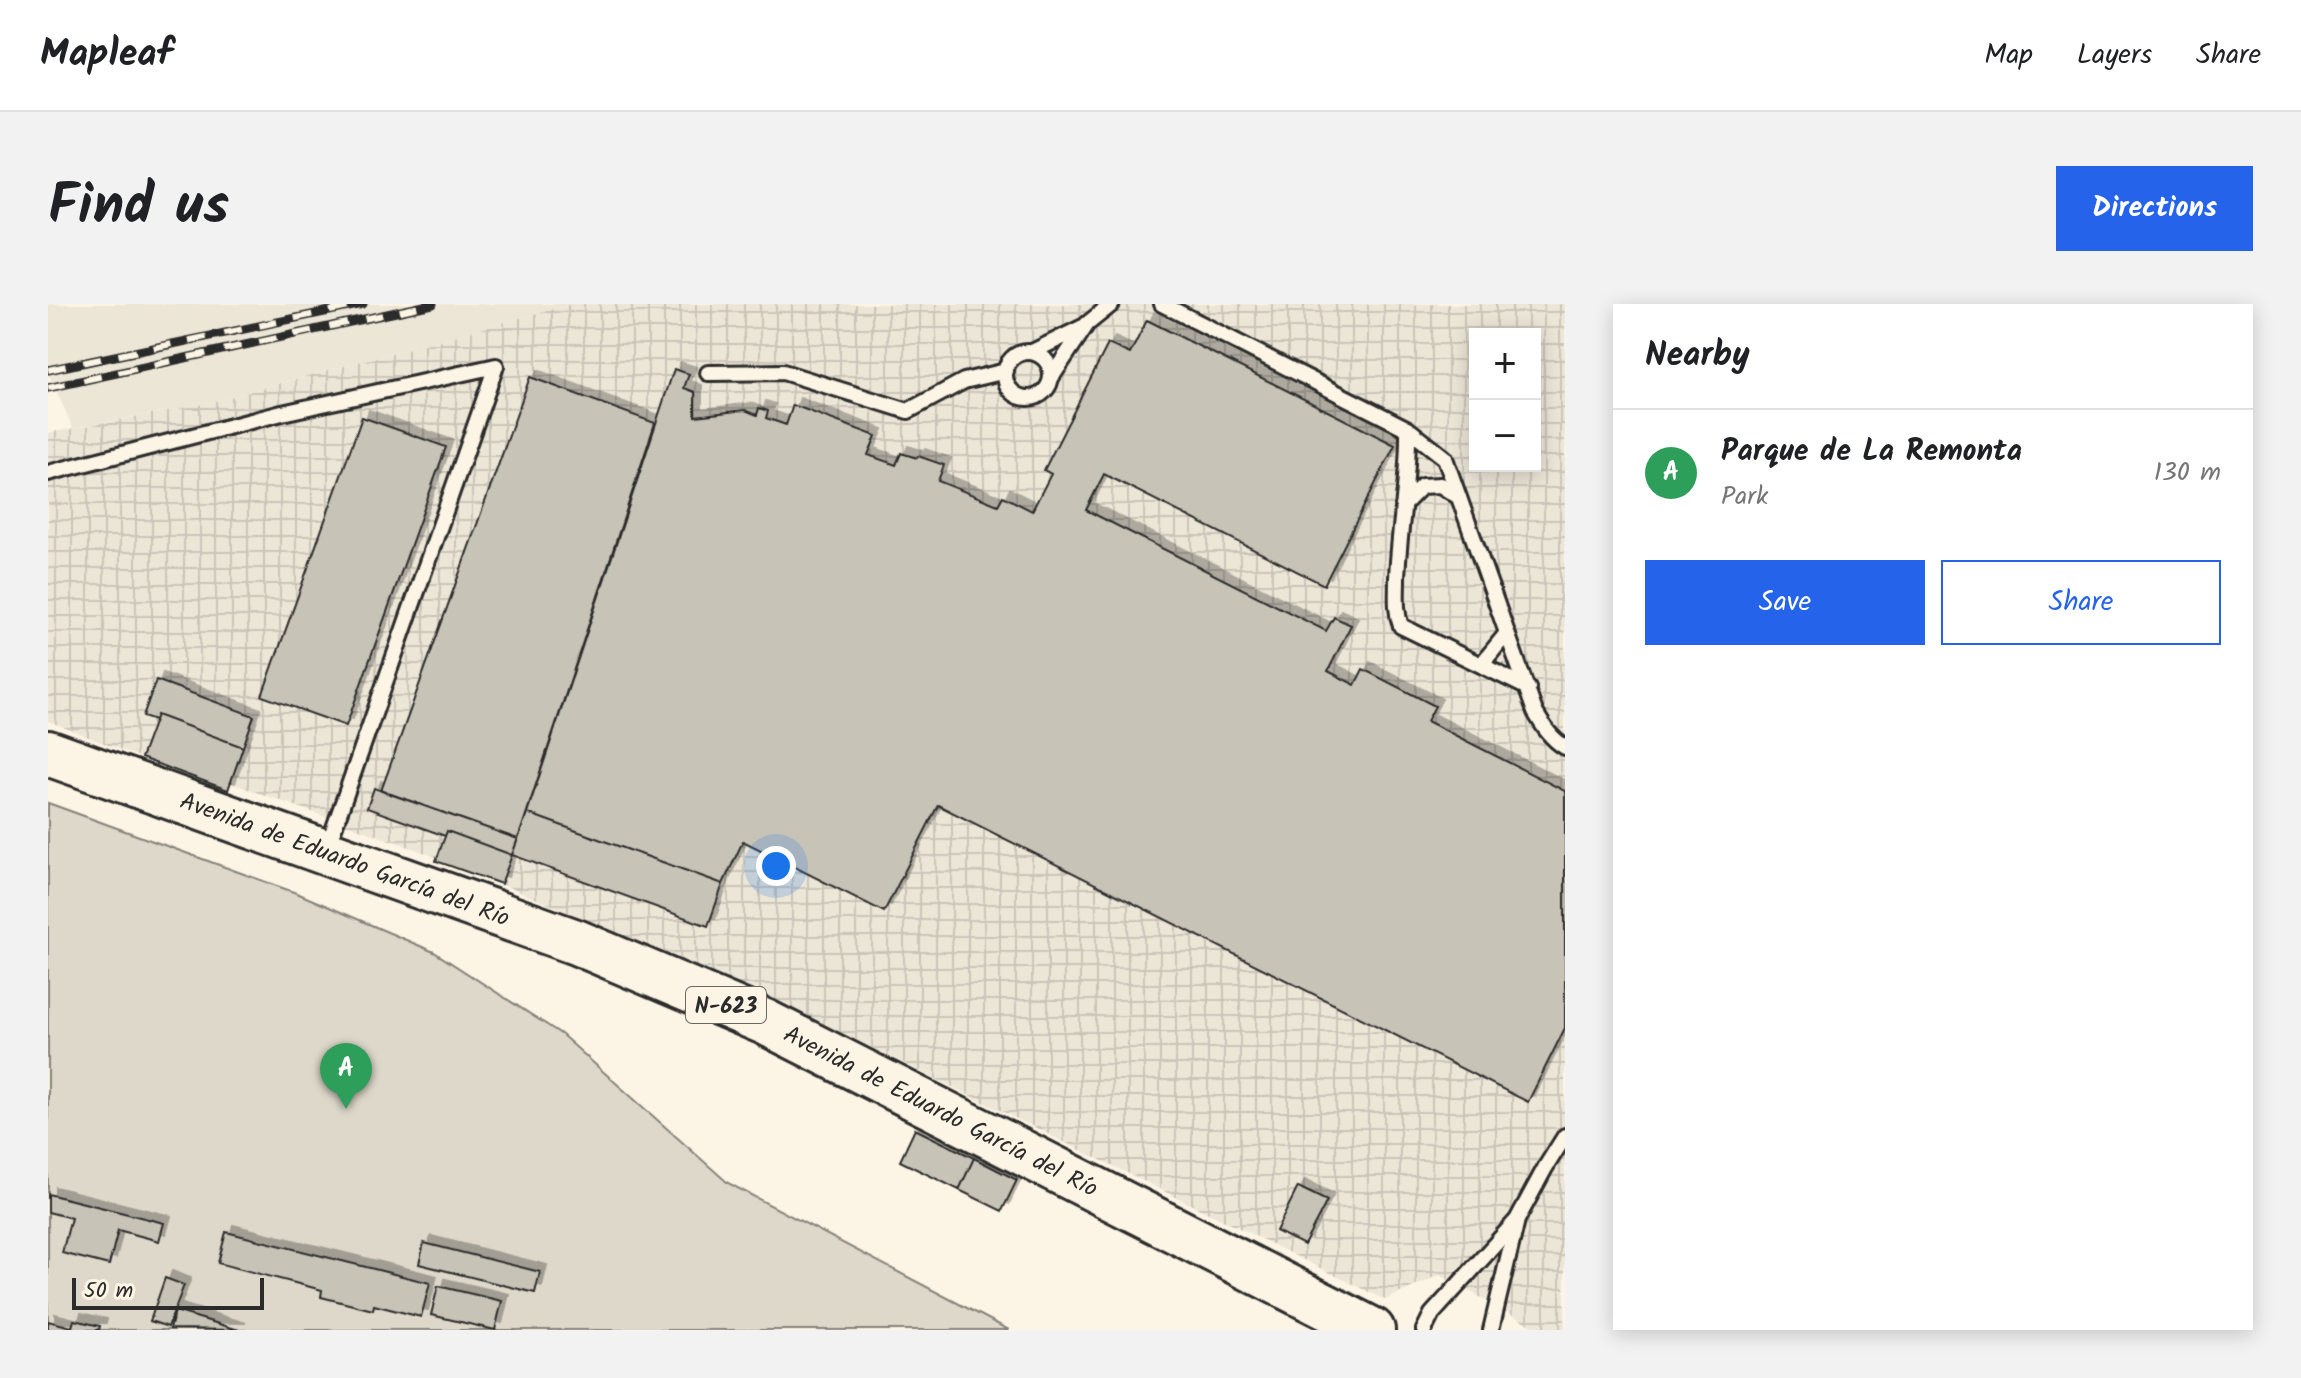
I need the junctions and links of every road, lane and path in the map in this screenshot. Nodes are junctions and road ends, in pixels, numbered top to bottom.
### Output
1 (1112, 304) edge
2 (1162, 304) edge
3 (1087, 324) junction
4 (1032, 352) junction
5 (1006, 371) junction
6 (708, 373) dead end
7 (1051, 378) junction
8 (1408, 429) junction
9 (48, 473) edge
10 (1459, 497) junction
11 (1403, 505) junction
12 (1507, 633) junction
13 (1481, 665) junction
14 (1528, 688) junction
15 (1565, 747) edge
16 (48, 753) edge
17 (325, 854) junction
18 (1565, 1136) edge
19 (1517, 1220) junction
20 (1372, 1330) edge
21 (1424, 1330) edge
22 (1491, 1330) edge

1 - 3 lane
2 - 8 lane
3 - 4 lane
3 - 7 lane
4 - 5 lane
4 - 7 lane
5 - 6 lane
5 - 7 lane
8 - 10 lane
8 - 11 lane
9 - 17 lane
10 - 11 lane
10 - 12 lane
11 - 13 lane
12 - 13 lane
12 - 14 lane
13 - 14 lane
14 - 15 lane
16 - 17 highway, Avenida de Eduardo García del Río / N-623
17 - 20 highway, Avenida de Eduardo García del Río / N-623
18 - 19 lane
19 - 21 lane
19 - 22 lane

